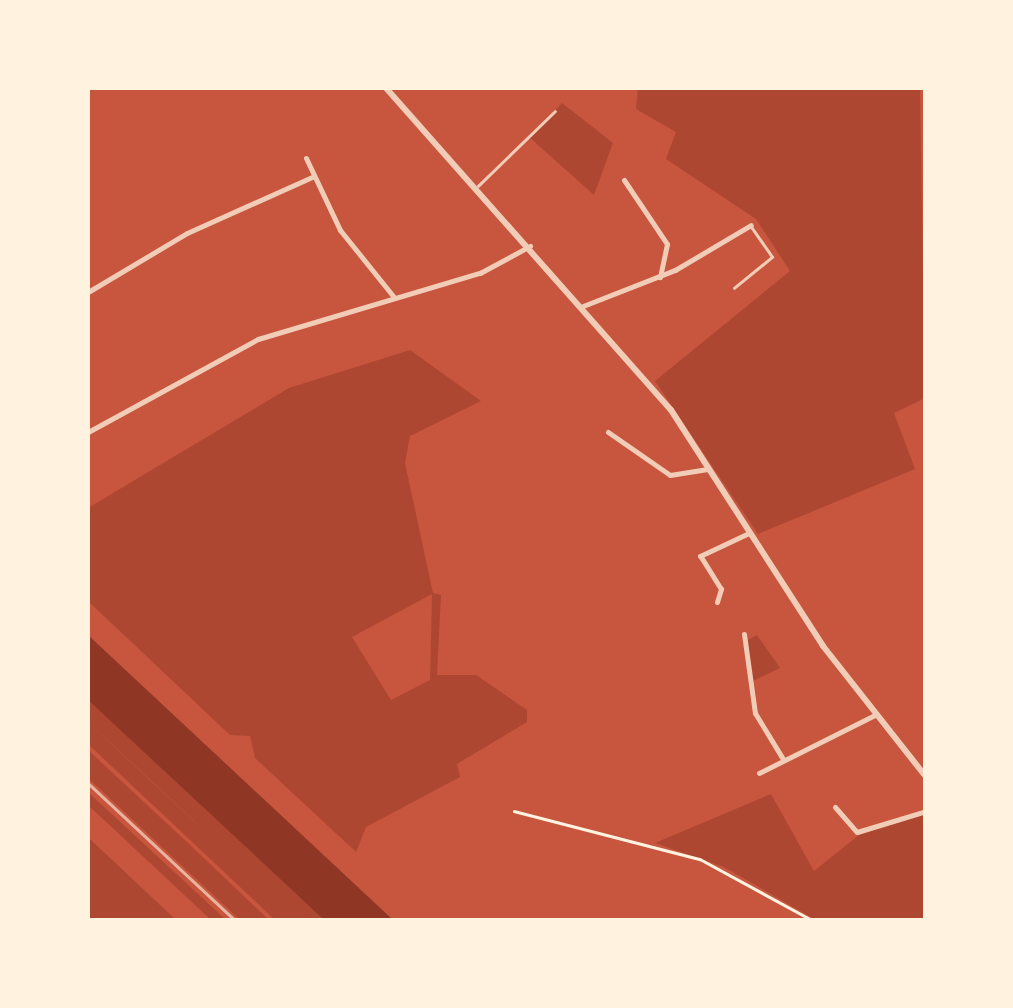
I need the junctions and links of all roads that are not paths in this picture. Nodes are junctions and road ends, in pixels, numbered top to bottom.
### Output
1 (386, 88) edge
2 (555, 111) dead end
3 (306, 158) dead end
4 (312, 177) junction
5 (624, 180) dead end
6 (477, 187) junction
7 (750, 225) joint
8 (530, 246) junction
9 (660, 278) junction
10 (734, 288) dead end
11 (88, 292) edge
12 (392, 296) junction
13 (584, 306) junction
14 (88, 432) edge
15 (608, 432) dead end
16 (710, 468) junction
17 (750, 532) junction
18 (717, 602) dead end
19 (744, 634) dead end
20 (875, 714) junction
21 (783, 759) junction
22 (759, 773) dead end
23 (926, 777) edge
24 (835, 807) dead end
25 (926, 812) edge

1 - 6 street
2 - 6 lane
3 - 4 street
4 - 11 street
4 - 12 street
5 - 9 street
6 - 8 street
7 - 9 street
7 - 10 lane
8 - 12 street
8 - 13 street
9 - 13 street
12 - 14 street
13 - 16 street
15 - 16 street
16 - 17 street
17 - 18 street
17 - 20 street
19 - 21 street
20 - 21 street
20 - 23 street
21 - 22 street
24 - 25 street

